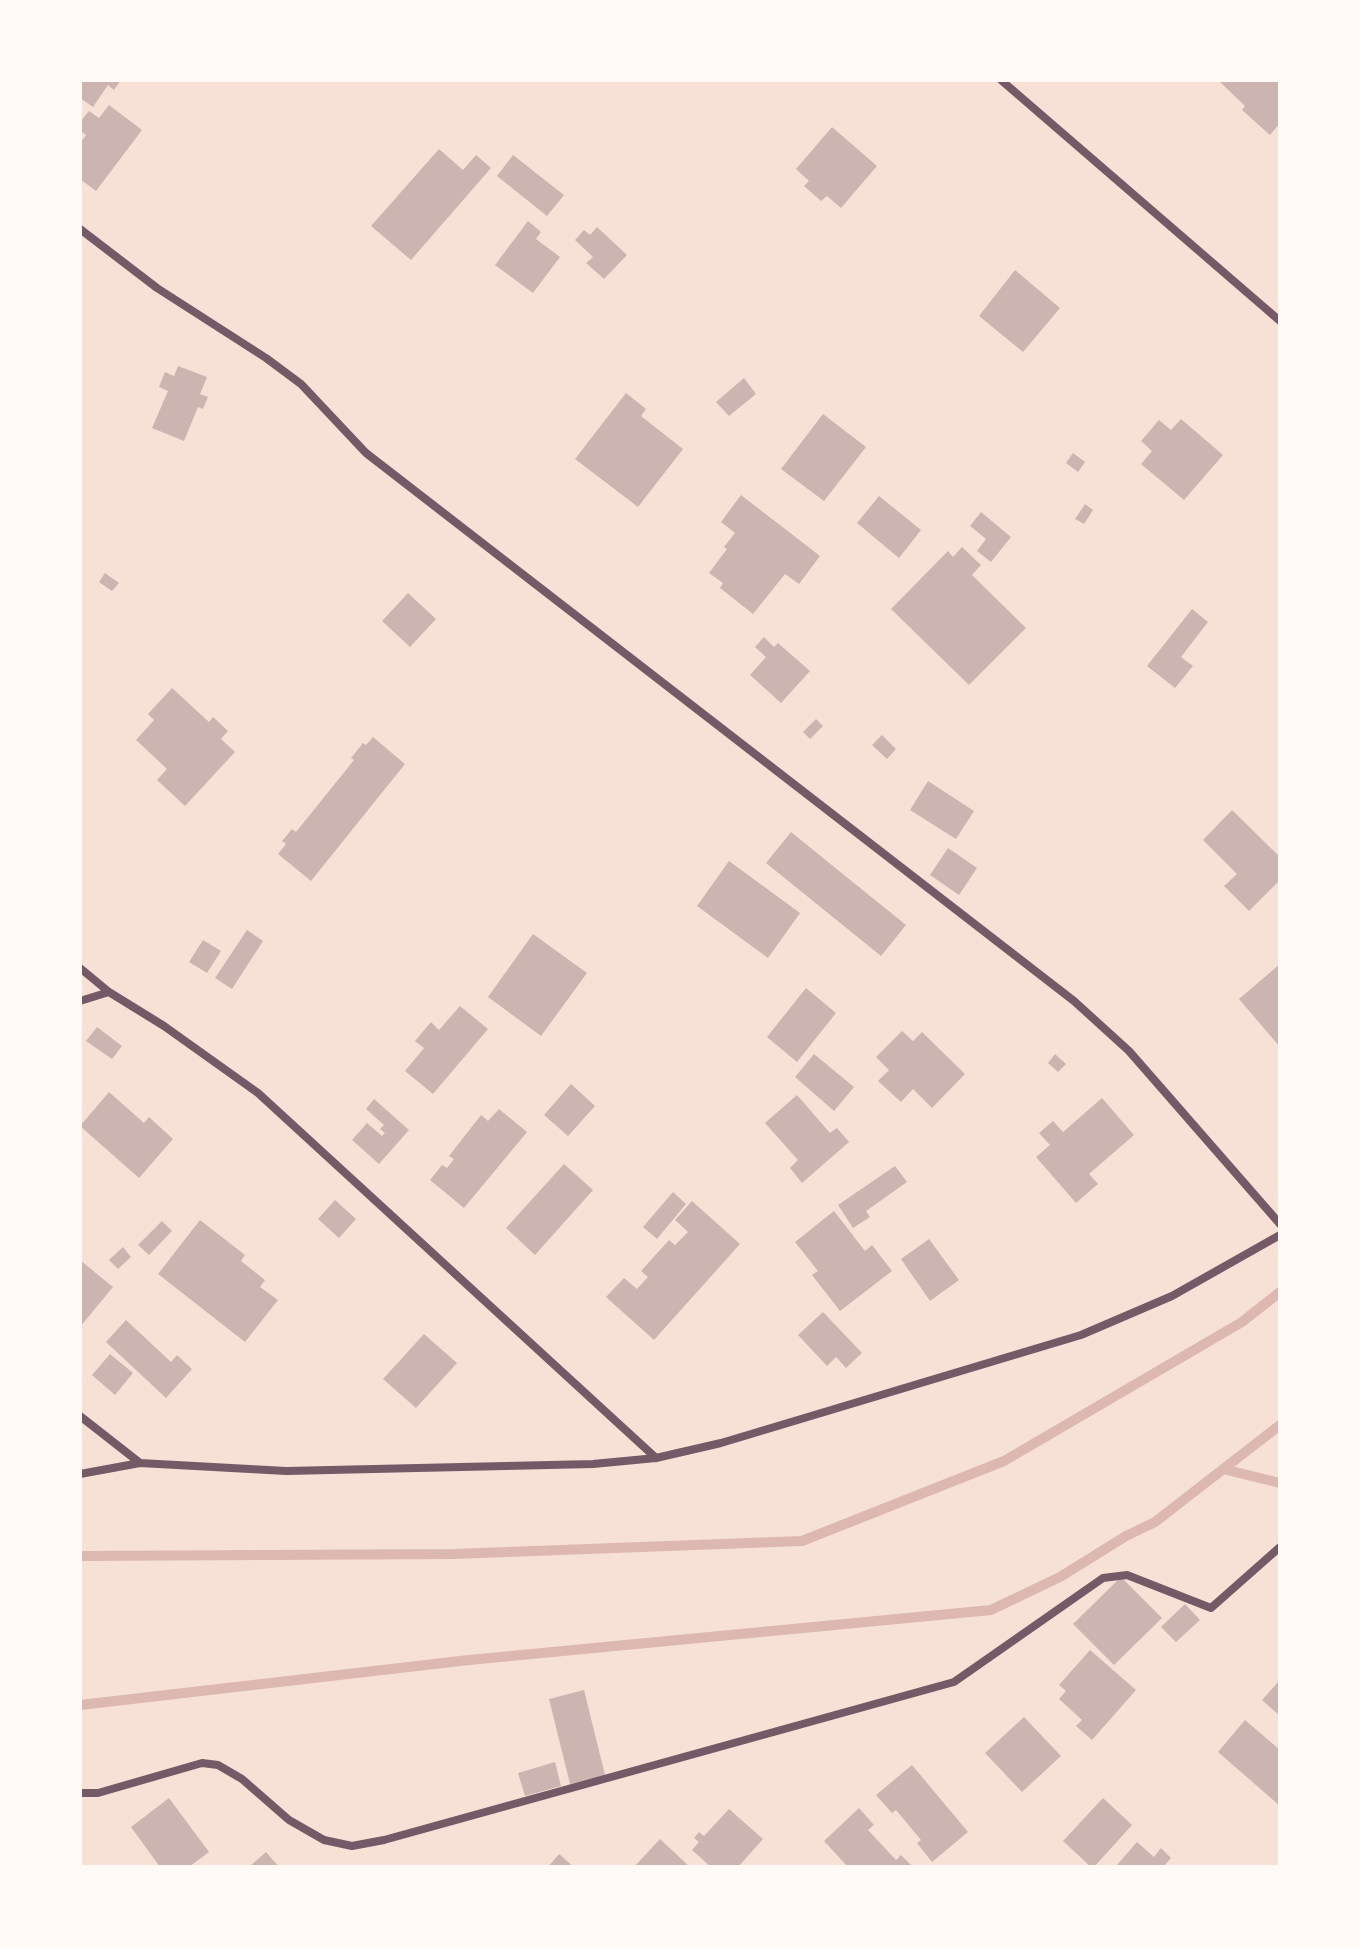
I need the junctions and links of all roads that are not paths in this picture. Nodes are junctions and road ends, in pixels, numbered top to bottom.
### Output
1 (1001, 80) edge
2 (80, 229) edge
3 (1280, 321) edge
4 (80, 968) edge
5 (109, 992) junction
6 (80, 1001) edge
7 (1280, 1224) edge
8 (1280, 1235) edge
9 (80, 1416) edge
10 (656, 1458) junction
11 (140, 1463) junction
12 (80, 1474) edge
13 (1280, 1547) edge
14 (80, 1793) edge

1 - 3 street
2 - 7 street
4 - 5 street
5 - 6 street
5 - 10 street
8 - 10 street
9 - 11 street
10 - 11 street
11 - 12 street
13 - 14 street

